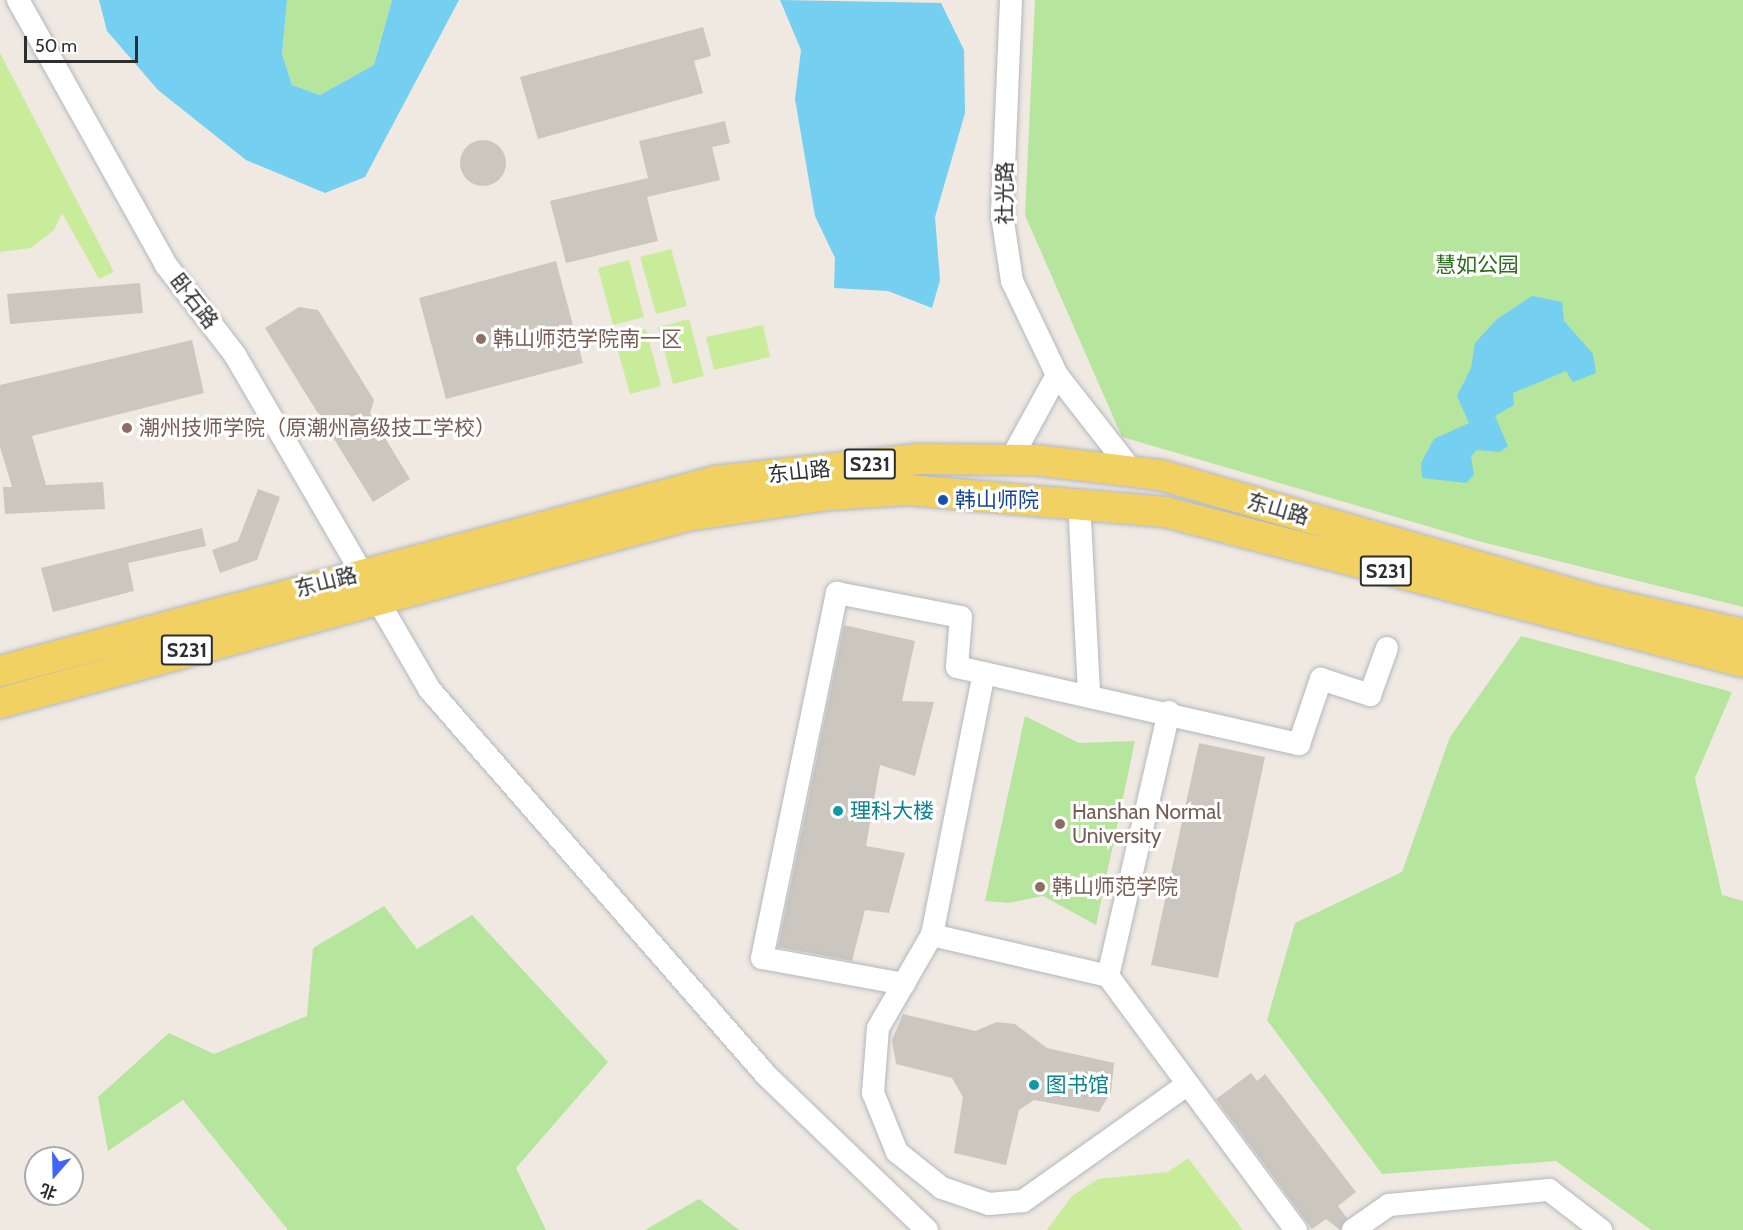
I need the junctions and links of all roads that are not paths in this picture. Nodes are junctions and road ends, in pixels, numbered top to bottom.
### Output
1 (18, 0) edge
2 (1011, 0) edge
3 (1057, 375) junction
4 (1011, 459) junction
5 (1132, 471) junction
6 (1079, 501) junction
7 (367, 586) junction
8 (1743, 634) edge
9 (1387, 648) dead end
10 (1743, 662) edge
11 (0, 671) edge
12 (984, 673) junction
13 (1089, 695) junction
14 (0, 703) edge
15 (1169, 712) junction
16 (932, 935) junction
17 (1107, 976) junction
18 (904, 984) junction
19 (1185, 1086) junction
20 (927, 1230) edge
21 (1296, 1230) edge
22 (1353, 1230) edge
23 (1601, 1230) edge

1 - 7 street, 卧石路
2 - 3 street, 社光路
3 - 4 street
3 - 5 street, 社光路
4 - 5 main road, 东山路 / S231
4 - 7 main road, 东山路 / S231
5 - 8 main road, 东山路 / S231
6 - 7 main road, 东山路 / S231
6 - 10 main road, 东山路 / S231
6 - 13 street
7 - 11 main road, 东山路 / S231
7 - 14 main road, 东山路 / S231
7 - 20 street, 卧石路
9 - 15 street
12 - 13 street
12 - 16 street
12 - 18 street
13 - 15 street
15 - 17 street
16 - 17 street
16 - 18 street
17 - 19 street
18 - 19 street
19 - 21 street
22 - 23 street

